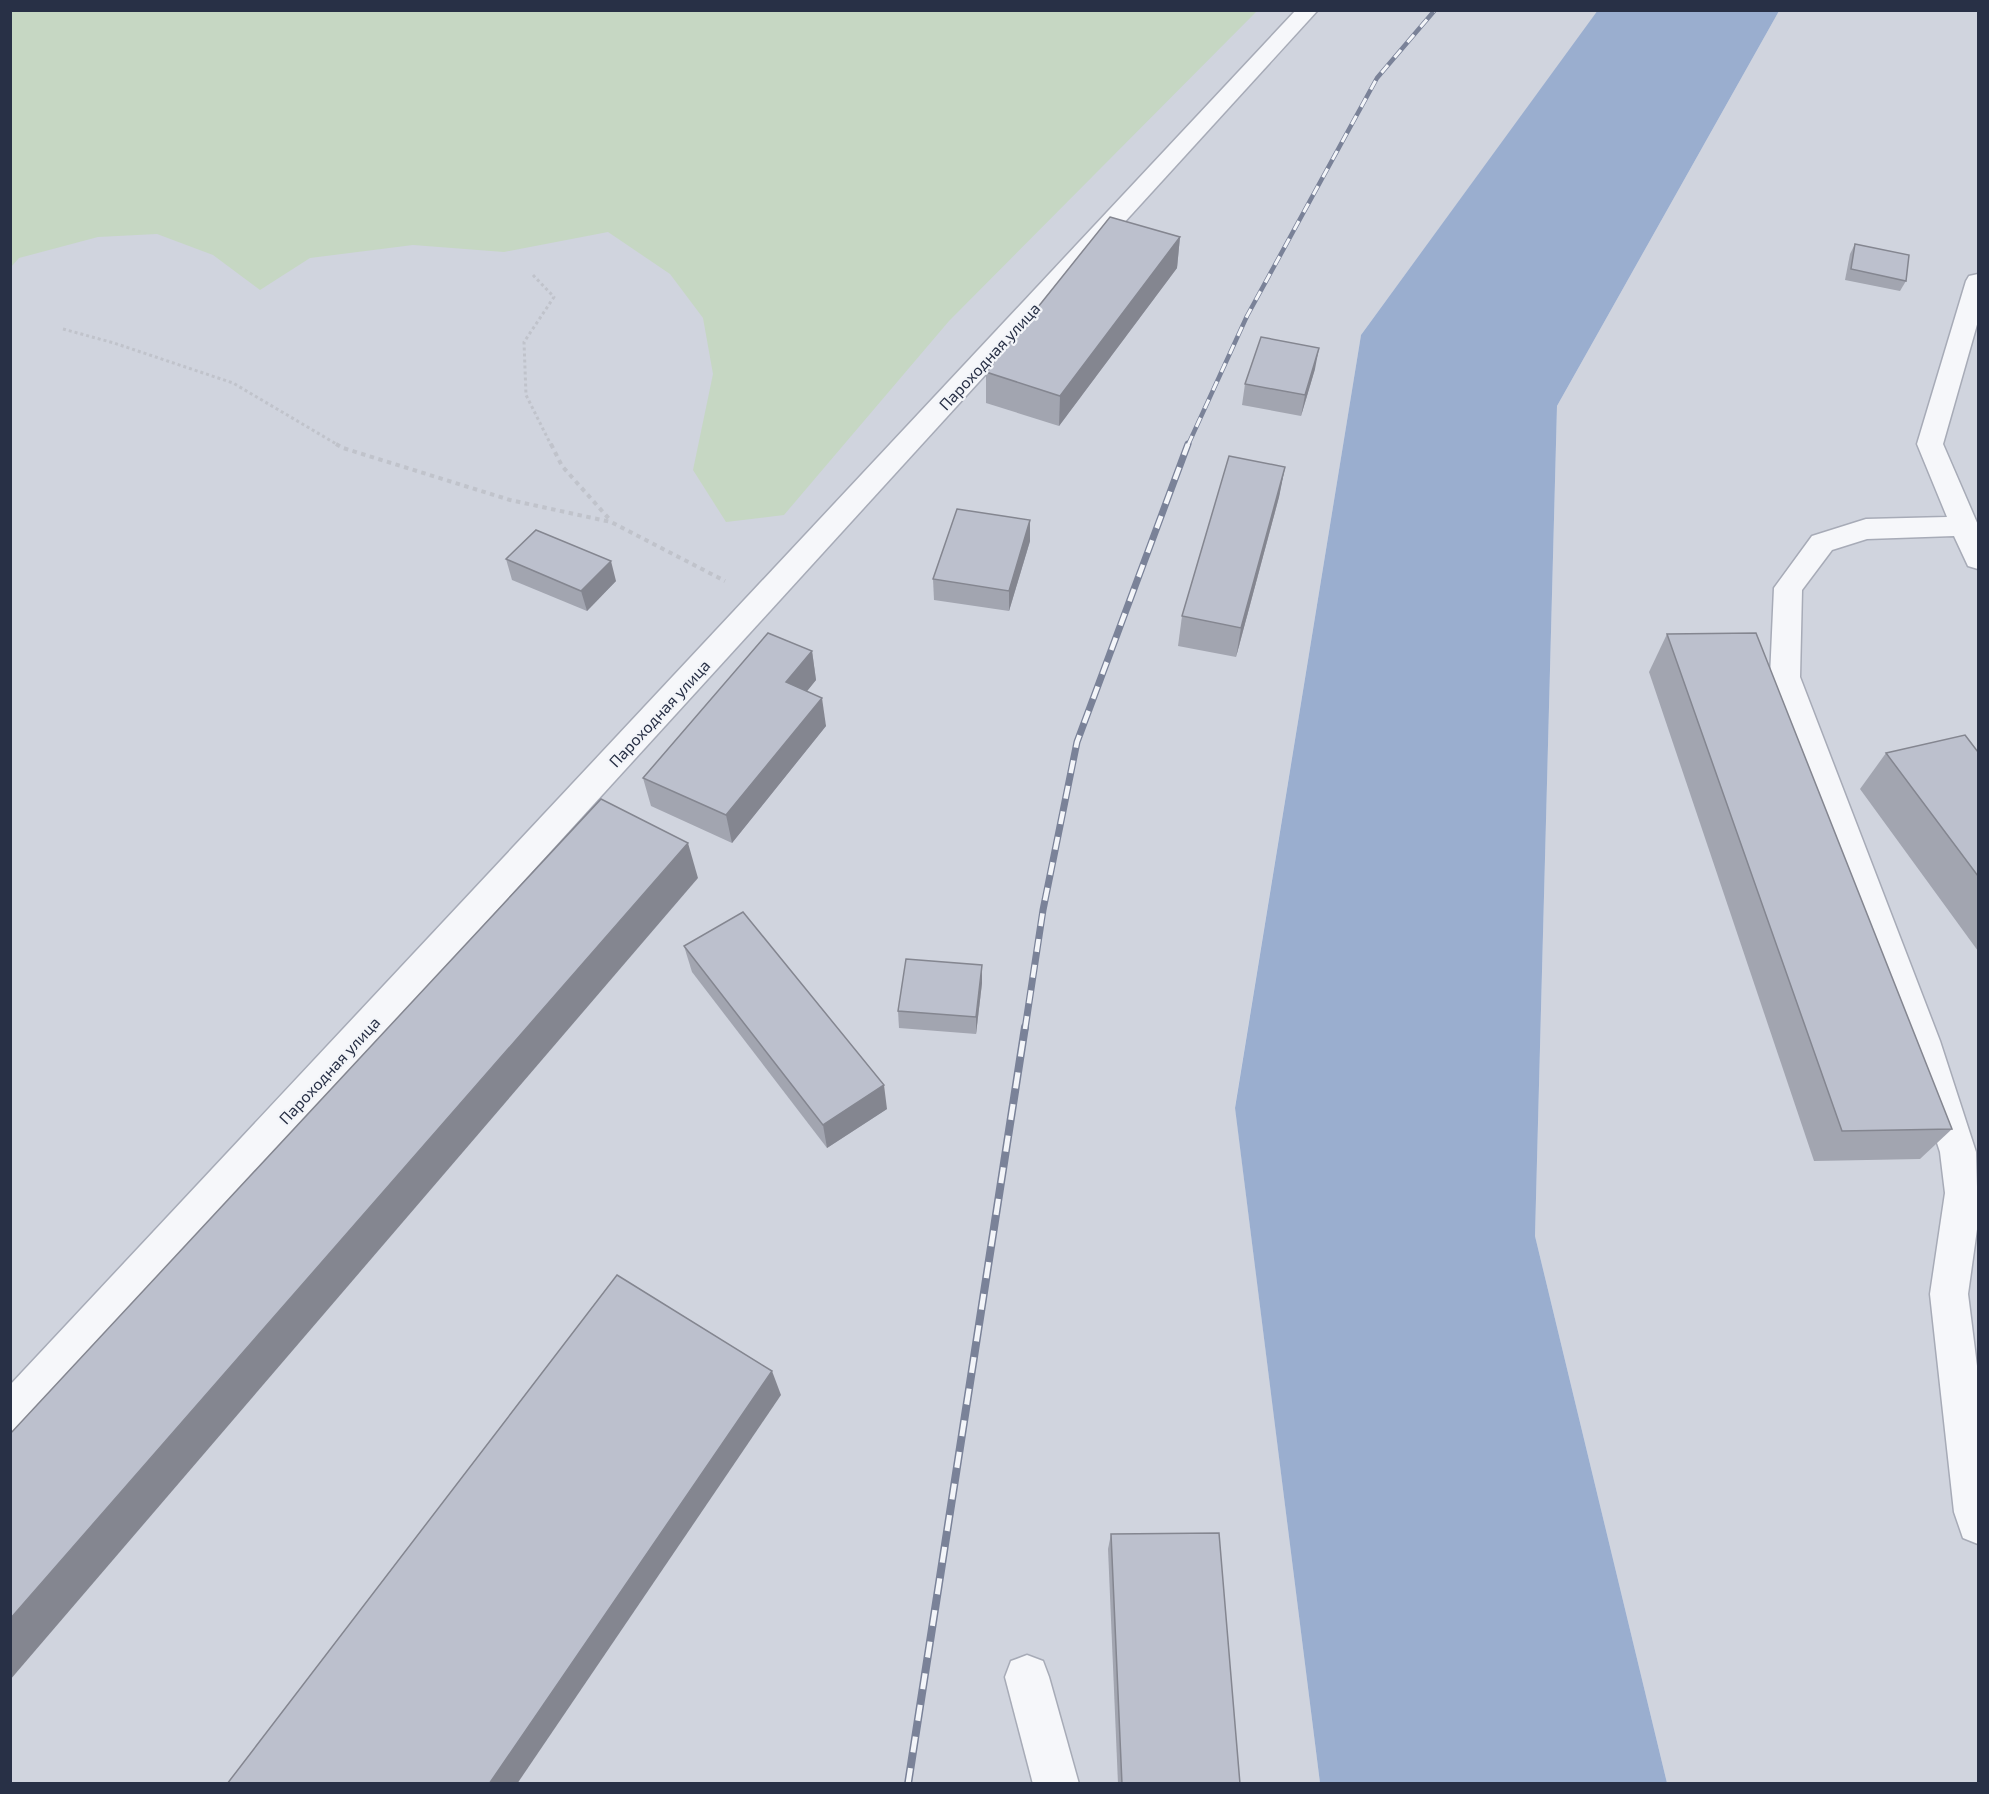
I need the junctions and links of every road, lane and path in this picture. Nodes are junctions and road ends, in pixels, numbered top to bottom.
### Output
1 (1308, 10) edge
2 (533, 275) dead end
3 (1978, 281) edge
4 (63, 329) dead end
5 (611, 522) junction
6 (1965, 526) junction
7 (1978, 559) edge
8 (763, 600) junction
9 (10, 1415) edge
10 (1978, 1523) edge
11 (1027, 1677) dead end
12 (1056, 1784) edge

1 - 8 street, Пароходная улица
2 - 5 path
3 - 6 street
4 - 5 path
5 - 8 path
6 - 7 street
6 - 10 street
8 - 9 street, Пароходная улица
11 - 12 street

